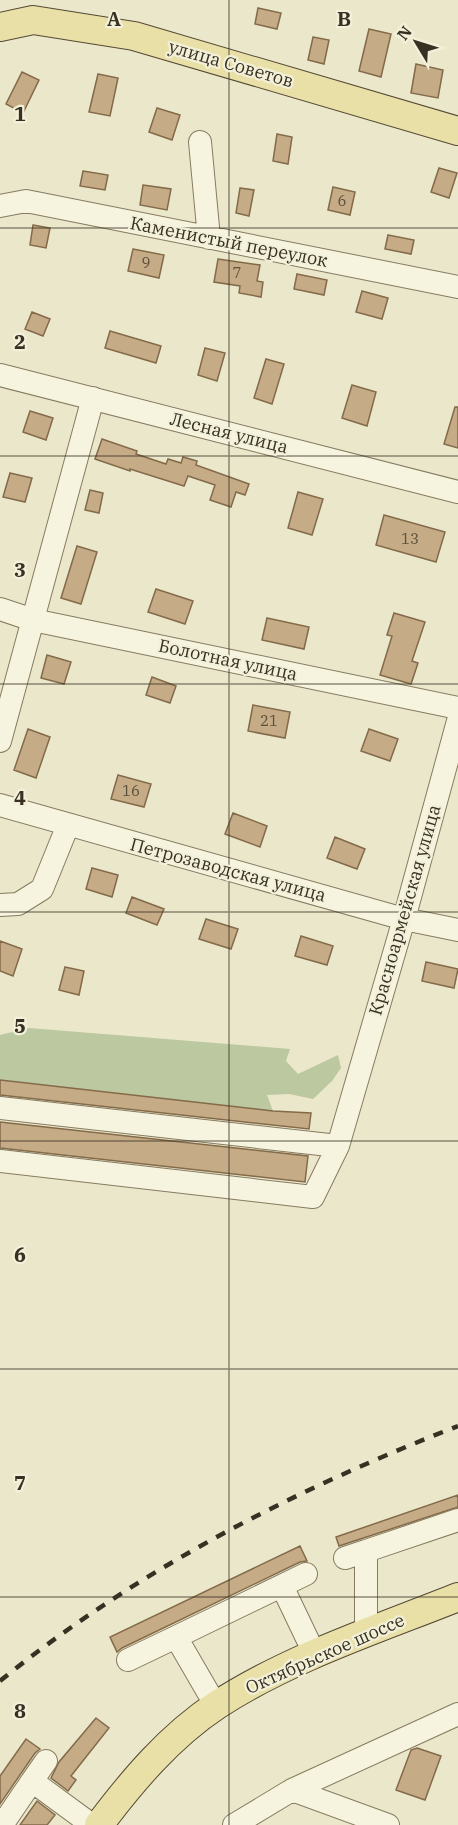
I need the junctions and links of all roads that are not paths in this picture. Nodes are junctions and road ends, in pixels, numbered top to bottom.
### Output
1 (0, 27) edge
2 (458, 131) edge
3 (200, 142) dead end
4 (0, 206) edge
5 (209, 238) junction
6 (458, 287) edge
7 (0, 375) edge
8 (93, 398) junction
9 (458, 492) edge
10 (0, 609) edge
11 (33, 620) junction
12 (458, 708) edge
13 (458, 721) edge
14 (0, 741) edge
15 (0, 805) edge
16 (68, 825) junction
17 (0, 905) edge
18 (404, 919) junction
19 (458, 930) edge
20 (0, 1108) edge
21 (338, 1146) junction
22 (0, 1161) edge
23 (458, 1520) edge
24 (366, 1551) junction
25 (345, 1558) dead end
26 (306, 1574) dead end
27 (282, 1586) junction
28 (458, 1597) edge
29 (366, 1634) junction
30 (176, 1637) junction
31 (315, 1654) junction
32 (128, 1660) dead end
33 (216, 1706) junction
34 (458, 1714) edge
35 (46, 1761) dead end
36 (32, 1781) junction
37 (292, 1790) junction
38 (65, 1817) edge
39 (2, 1825) edge
40 (92, 1825) edge
41 (99, 1825) edge
42 (236, 1825) edge
43 (388, 1825) edge

1 - 2 main road, улица Советов
3 - 5 street
4 - 5 street, Каменистый переулок
5 - 6 street, Каменистый переулок
7 - 8 street, Лесная улица
8 - 9 street, Лесная улица
8 - 11 street
10 - 11 street, Болотная улица
11 - 12 street, Болотная улица
11 - 14 street
13 - 18 street, Красноармейская улица
15 - 16 street, Петрозаводская улица
16 - 17 street
16 - 18 street, Петрозаводская улица
18 - 19 street, Петрозаводская улица
18 - 21 street, Красноармейская улица
20 - 21 street
21 - 22 street, Красноармейская улица
23 - 24 street
24 - 25 street
24 - 29 street
26 - 27 street
27 - 30 street
27 - 31 street
28 - 29 main road, Октябрьское шоссе
29 - 31 main road, Октябрьское шоссе
30 - 32 street
30 - 33 street
31 - 33 main road, Октябрьское шоссе
33 - 41 main road, Октябрьское шоссе
34 - 37 street
35 - 36 street
36 - 38 street
36 - 39 street
37 - 42 street
37 - 43 street
38 - 40 street

